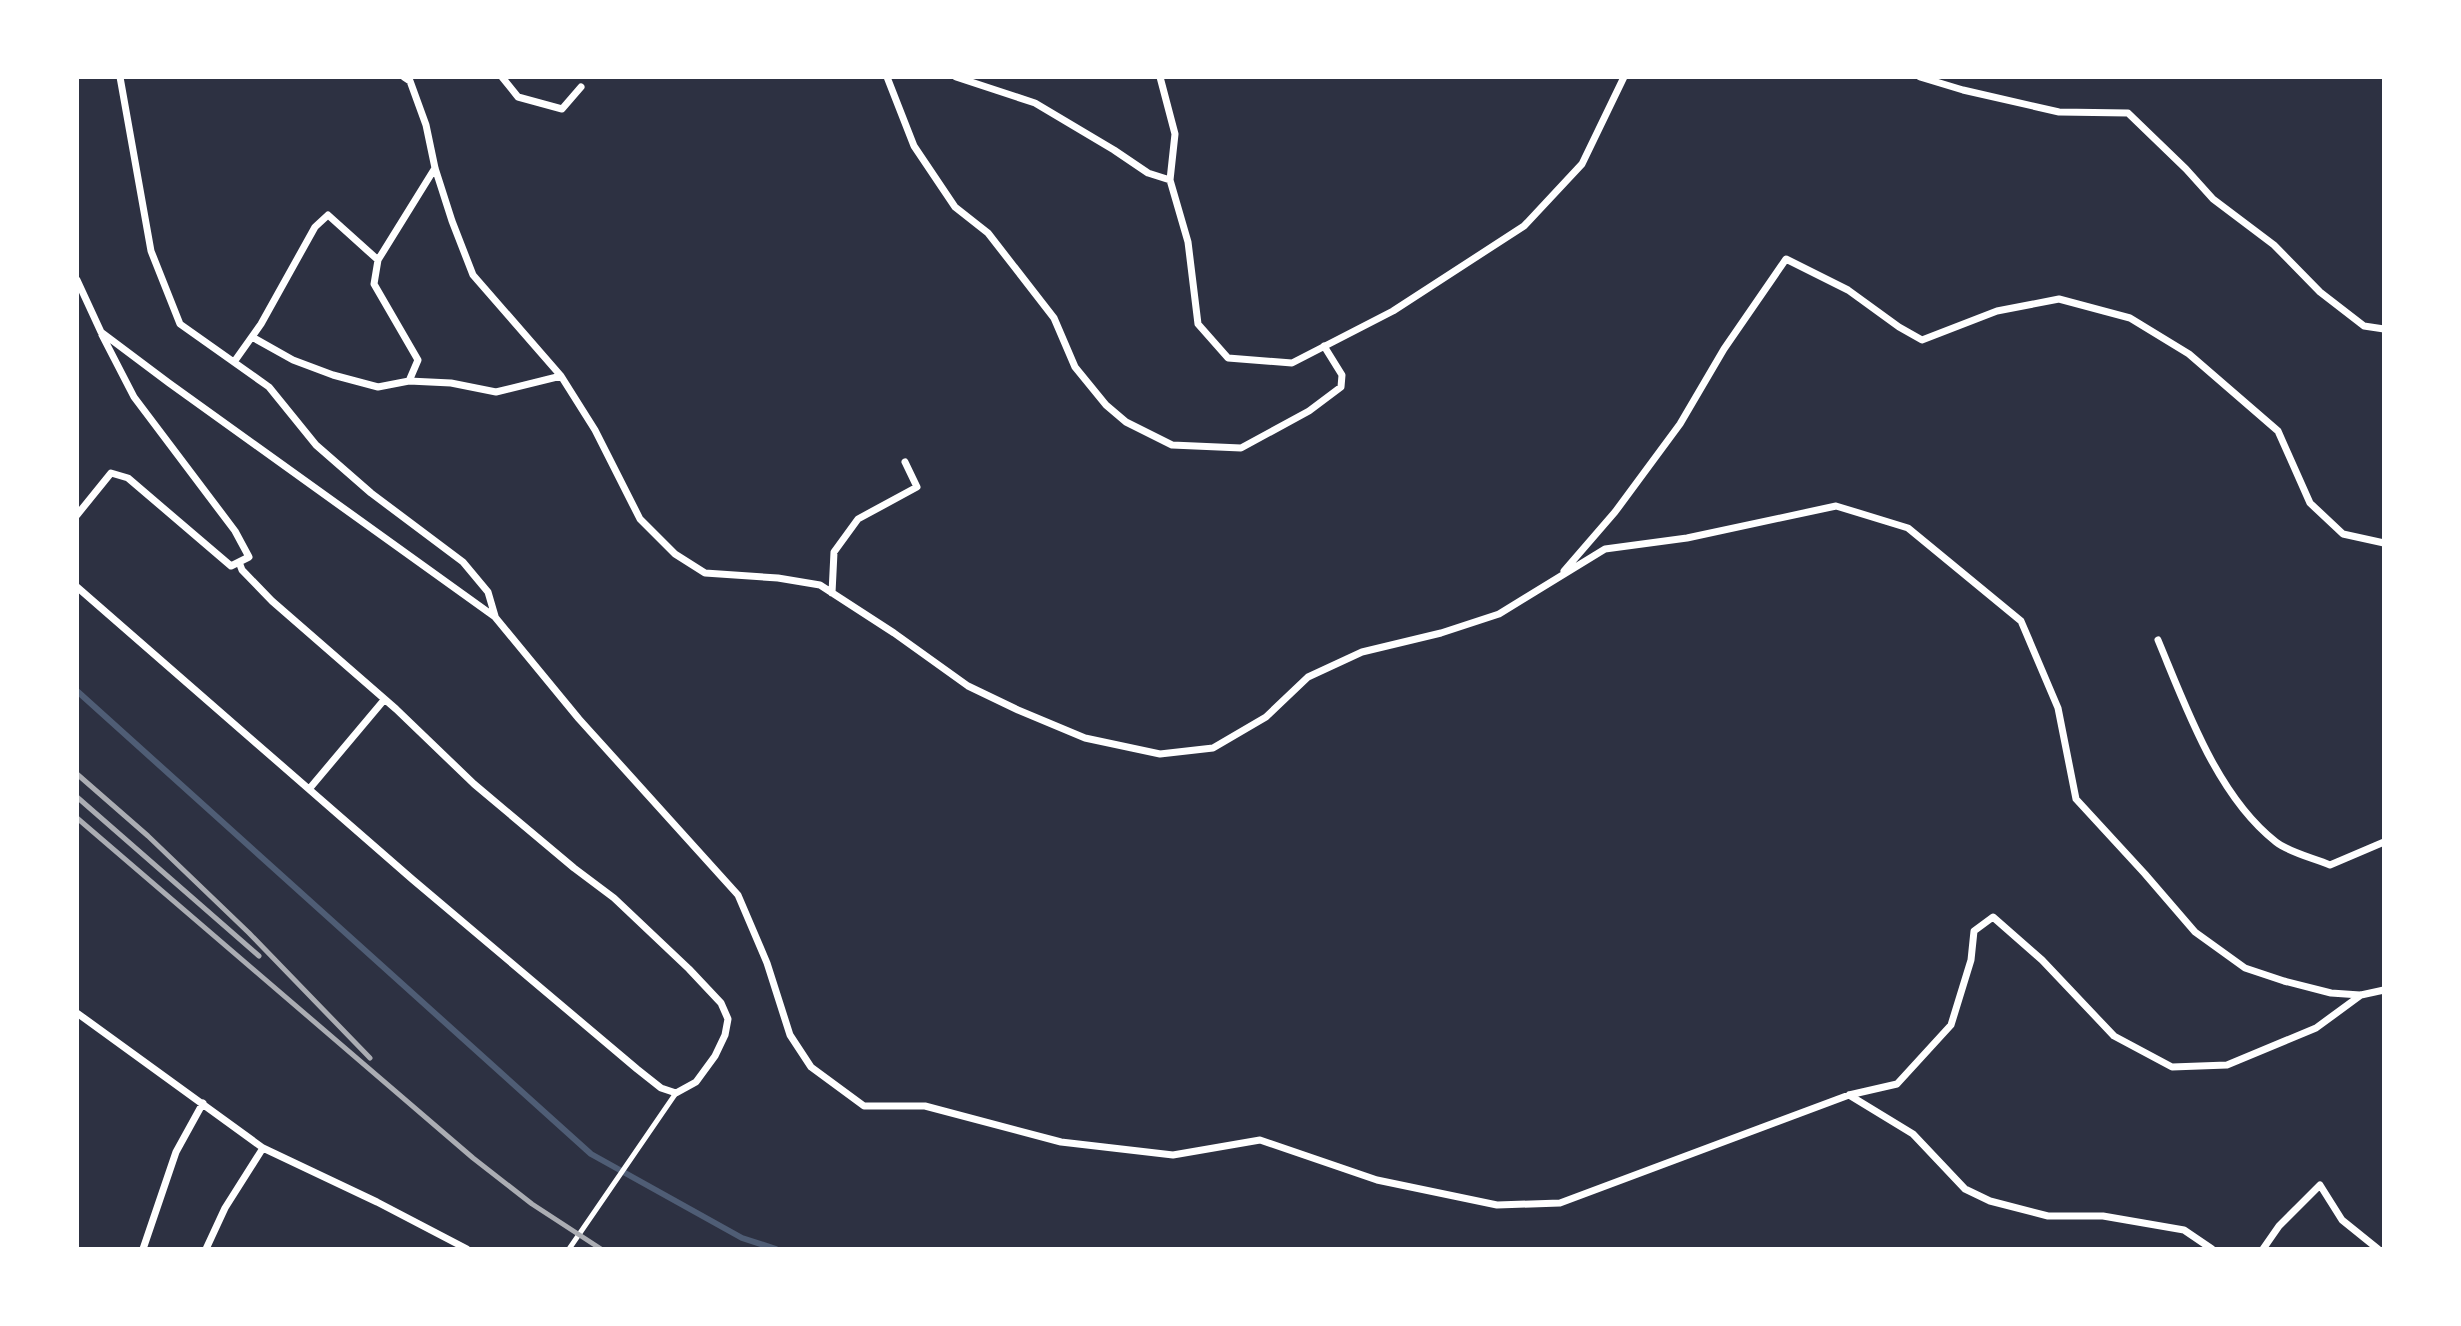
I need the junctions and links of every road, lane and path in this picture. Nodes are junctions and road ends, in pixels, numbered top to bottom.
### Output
1 (120, 77) edge
2 (502, 77) edge
3 (887, 77) edge
4 (956, 77) edge
5 (1160, 77) edge
6 (1624, 77) edge
7 (1920, 77) edge
8 (410, 78) edge
9 (581, 88) dead end
10 (435, 167) junction
11 (1170, 180) junction
12 (378, 260) junction
13 (77, 280) edge
14 (2384, 329) edge
15 (101, 332) junction
16 (252, 337) junction
17 (1324, 346) junction
18 (234, 362) junction
19 (561, 376) junction
20 (409, 381) junction
21 (905, 462) dead end
22 (77, 515) edge
23 (2384, 543) edge
24 (239, 562) junction
25 (1559, 577) junction
26 (77, 587) edge
27 (832, 593) junction
28 (495, 617) junction
29 (2158, 640) dead end
30 (384, 700) junction
31 (310, 788) junction
32 (2384, 842) edge
33 (2384, 990) edge
34 (2361, 995) junction
35 (77, 1013) edge
36 (676, 1093) junction
37 (1849, 1095) junction
38 (203, 1103) junction
39 (263, 1148) junction
40 (143, 1249) edge
41 (206, 1249) edge
42 (467, 1249) edge
43 (569, 1249) edge
44 (2212, 1249) edge
45 (2263, 1249) edge
46 (2378, 1249) edge

1 - 18 street
2 - 9 street
3 - 17 street
4 - 11 street
5 - 11 street
6 - 17 street
7 - 14 street
8 - 10 street
10 - 12 street
10 - 19 street
11 - 17 street
12 - 16 street
12 - 20 street
13 - 15 street
15 - 24 street
15 - 28 street
16 - 18 street
16 - 20 street
18 - 28 street
19 - 20 street
19 - 27 street
21 - 27 street
22 - 24 street
23 - 25 street
24 - 30 street
25 - 27 street
25 - 34 street
26 - 31 street
28 - 37 street
29 - 32 street
30 - 31 street
30 - 36 street
31 - 36 street
33 - 34 street
34 - 37 street
35 - 38 street
36 - 43 lane
37 - 44 street
38 - 39 street
38 - 40 street
39 - 41 street
39 - 42 street
45 - 46 street

